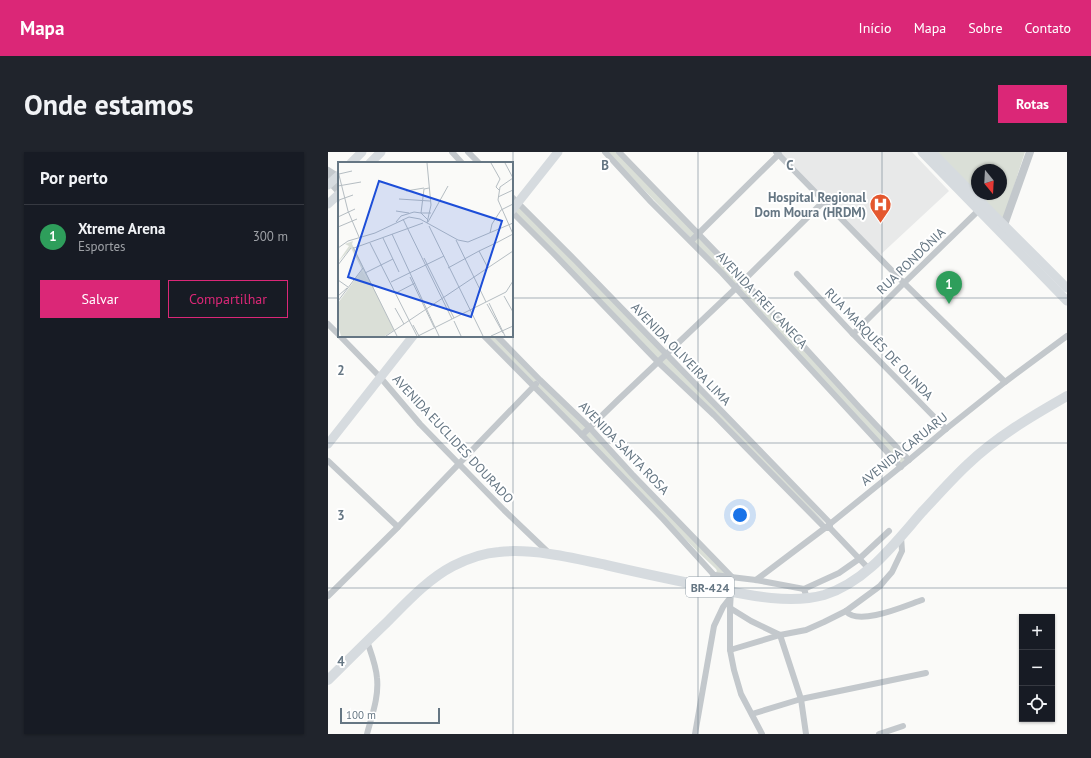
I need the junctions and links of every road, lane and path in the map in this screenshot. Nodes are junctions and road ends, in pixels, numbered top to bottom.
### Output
1 (362, 152) edge
2 (381, 152) edge
3 (452, 152) edge
4 (468, 152) edge
5 (558, 152) edge
6 (605, 152) edge
7 (619, 152) edge
8 (922, 152) edge
9 (932, 152) edge
10 (1030, 152) edge
11 (778, 153) edge
12 (352, 162) edge
13 (371, 162) edge
14 (461, 162) edge
15 (478, 162) edge
16 (328, 171) edge
17 (334, 179) edge
18 (338, 189) edge
19 (338, 193) edge
20 (823, 202) junction
21 (328, 204) edge
22 (513, 206) edge
23 (981, 208) junction
24 (1002, 228) junction
25 (698, 234) junction
26 (691, 241) junction
27 (797, 274) dead end
28 (744, 281) junction
29 (904, 283) junction
30 (736, 288) junction
31 (1067, 288) edge
32 (1067, 301) edge
33 (328, 324) edge
34 (338, 333) edge
35 (853, 334) junction
36 (1067, 336) edge
37 (342, 337) edge
38 (412, 337) edge
39 (485, 337) edge
40 (498, 337) edge
41 (666, 354) junction
42 (658, 362) junction
43 (380, 377) junction
44 (540, 380) junction
45 (1005, 382) junction
46 (534, 386) junction
47 (1067, 396) edge
48 (859, 407) junction
49 (852, 414) junction
50 (590, 428) junction
51 (946, 429) junction
52 (582, 435) junction
53 (328, 444) edge
54 (909, 460) junction
55 (328, 461) edge
56 (459, 463) junction
57 (901, 467) junction
58 (784, 475) junction
59 (778, 480) junction
60 (828, 526) junction
61 (398, 527) junction
62 (889, 531) dead end
63 (901, 537) junction
64 (551, 555) junction
65 (859, 560) junction
66 (869, 569) junction
67 (714, 575) junction
68 (732, 577) junction
69 (756, 580) junction
70 (708, 587) junction
71 (730, 594) junction
72 (806, 594) junction
73 (328, 596) edge
74 (922, 600) dead end
75 (730, 608) junction
76 (846, 611) junction
77 (780, 635) junction
78 (367, 641) junction
79 (730, 650) junction
80 (926, 673) dead end
81 (328, 680) edge
82 (801, 700) junction
83 (752, 714) junction
84 (903, 726) dead end
85 (367, 734) edge
86 (694, 734) edge
87 (762, 734) edge
88 (806, 734) edge
89 (879, 734) edge

1 - 12 main road
2 - 13 main road
3 - 14 street
4 - 15 street
5 - 22 main road
6 - 26 street, AVENIDA FREI CANECA
7 - 25 street, AVENIDA FREI CANECA
8 - 23 main road
9 - 23 main road
10 - 24 street
11 - 20 street
11 - 25 street
16 - 17 street
17 - 18 street
19 - 21 main road
20 - 28 street
20 - 29 street
22 - 41 street, AVENIDA OLIVEIRA LIMA
22 - 42 street, AVENIDA OLIVEIRA LIMA
23 - 24 main road
23 - 29 street, RUA RONDÔNIA
24 - 31 main road
24 - 32 main road
25 - 26 street
25 - 28 street, AVENIDA FREI CANECA
26 - 30 street, AVENIDA FREI CANECA
27 - 35 street, RUA MARQUÊS DE OLINDA
28 - 30 street
28 - 48 street, AVENIDA FREI CANECA
29 - 35 street, RUA RONDÔNIA
29 - 45 street
30 - 41 street
30 - 49 street, AVENIDA FREI CANECA
33 - 34 street, AVENIDA EUCLIDES DOURADO
35 - 51 street, RUA MARQUÊS DE OLINDA
36 - 45 street, AVENIDA CARUARU
37 - 43 street, AVENIDA EUCLIDES DOURADO
38 - 43 main road
39 - 46 street, AVENIDA SANTA ROSA
40 - 44 street, AVENIDA SANTA ROSA
41 - 42 street
41 - 58 street, AVENIDA OLIVEIRA LIMA
42 - 50 street
42 - 59 street, AVENIDA OLIVEIRA LIMA
43 - 53 main road
43 - 56 street, AVENIDA EUCLIDES DOURADO
44 - 46 street
44 - 50 street, AVENIDA SANTA ROSA
45 - 51 street, AVENIDA CARUARU
46 - 52 street, AVENIDA SANTA ROSA
46 - 56 street
47 - 63 main road, BR-424
48 - 49 street
48 - 54 street, AVENIDA FREI CANECA
49 - 57 street, AVENIDA FREI CANECA
50 - 52 street
50 - 68 street, AVENIDA SANTA ROSA
51 - 54 street, AVENIDA CARUARU
52 - 67 street, AVENIDA SANTA ROSA
54 - 57 street, AVENIDA CARUARU
55 - 61 street
56 - 61 street
56 - 64 street, AVENIDA EUCLIDES DOURADO
57 - 60 street, AVENIDA CARUARU
58 - 59 street
58 - 60 street, AVENIDA OLIVEIRA LIMA
59 - 60 street, AVENIDA OLIVEIRA LIMA
60 - 65 street, AVENIDA OLIVEIRA LIMA
60 - 69 street, AVENIDA CARUARU
61 - 73 street
62 - 65 street
63 - 66 main road, BR-424
63 - 76 street
64 - 70 main road, BR-424
64 - 78 main road, BR-424
65 - 66 street, AVENIDA OLIVEIRA LIMA
65 - 72 street
66 - 72 main road, BR-424
67 - 68 street
67 - 70 street
68 - 69 street
69 - 72 street
70 - 71 main road, BR-424
71 - 72 main road, BR-424
71 - 75 street
71 - 86 street
74 - 76 street
75 - 77 street
75 - 79 street
76 - 77 street
77 - 79 street
77 - 82 street
78 - 81 main road, BR-424
78 - 85 street
79 - 83 street
80 - 82 street
82 - 83 street
82 - 88 street
83 - 87 street
84 - 89 street

